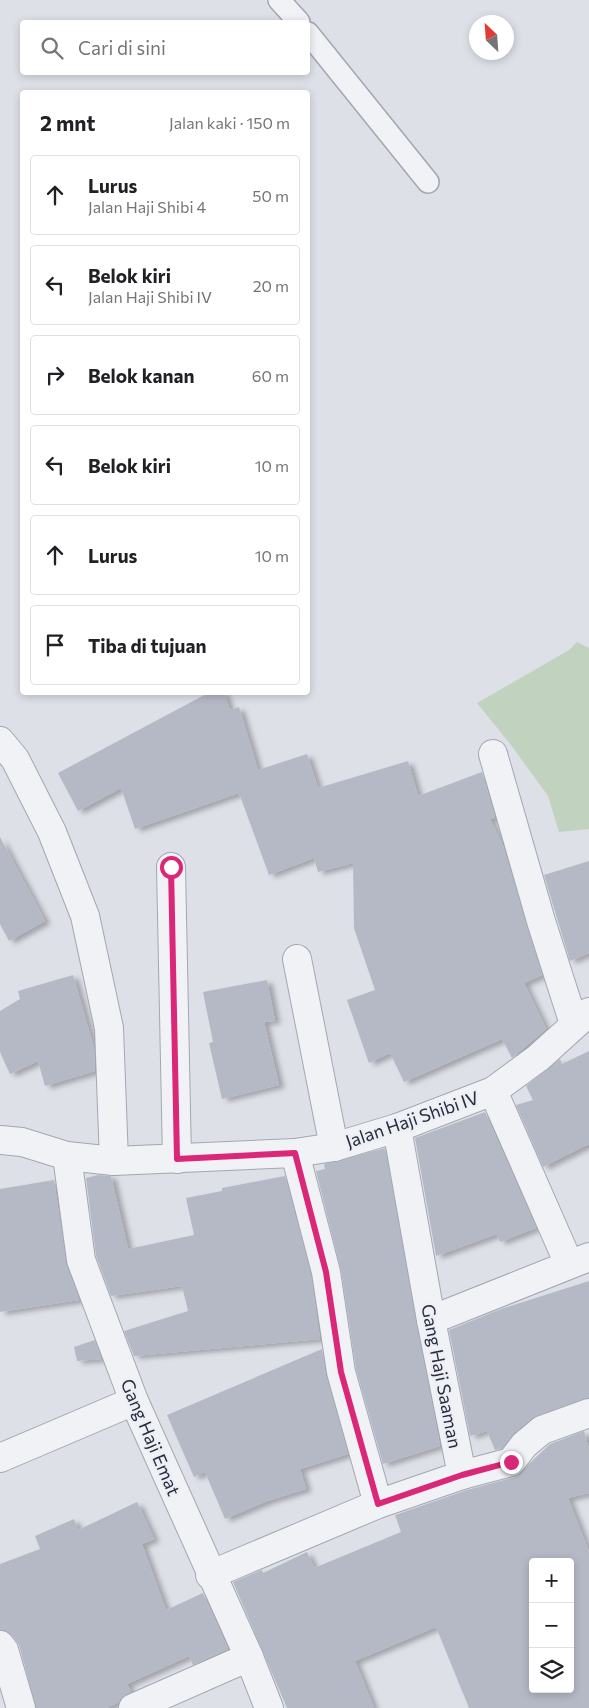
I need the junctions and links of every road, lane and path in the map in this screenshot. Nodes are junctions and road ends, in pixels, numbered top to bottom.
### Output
1 (279, 0) edge
2 (297, 20) edge
3 (310, 35) edge
4 (428, 182) dead end
5 (0, 742) edge
6 (493, 754) dead end
7 (171, 867) dead end
8 (297, 959) dead end
9 (582, 1018) edge
10 (493, 1091) junction
11 (397, 1128) junction
12 (0, 1140) edge
13 (334, 1146) junction
14 (295, 1153) junction
15 (66, 1156) junction
16 (177, 1159) junction
17 (114, 1161) junction
18 (579, 1260) edge
19 (430, 1320) junction
20 (134, 1401) junction
21 (589, 1413) edge
22 (0, 1458) edge
23 (462, 1475) junction
24 (378, 1504) junction
25 (210, 1575) junction
26 (0, 1644) edge
27 (249, 1657) junction
28 (21, 1708) edge
29 (133, 1708) edge
30 (269, 1708) edge

1 - 2 lane
3 - 4 lane
5 - 17 street
6 - 9 street
7 - 16 street
8 - 13 street
9 - 10 street, Jalan Haji Shibi IV
10 - 11 street, Jalan Haji Shibi IV
10 - 18 street
11 - 13 street, Jalan Haji Shibi IV
11 - 19 street, Gang Haji Saaman
12 - 15 street, Jalan Haji Shibi IV
13 - 14 street, Jalan Haji Shibi IV
14 - 16 street, Jalan Haji Shibi IV
14 - 24 street
15 - 17 street, Jalan Haji Shibi IV
15 - 20 street, Gang Haji Emat
16 - 17 street, Jalan Haji Shibi IV
18 - 19 street
19 - 23 street, Gang Haji Saaman
20 - 22 street
20 - 25 street, Gang Haji Emat
21 - 23 street
23 - 24 street
24 - 25 street
25 - 27 street, Gang Haji Emat
26 - 28 street
27 - 29 street
27 - 30 street, Gang Haji Emat

